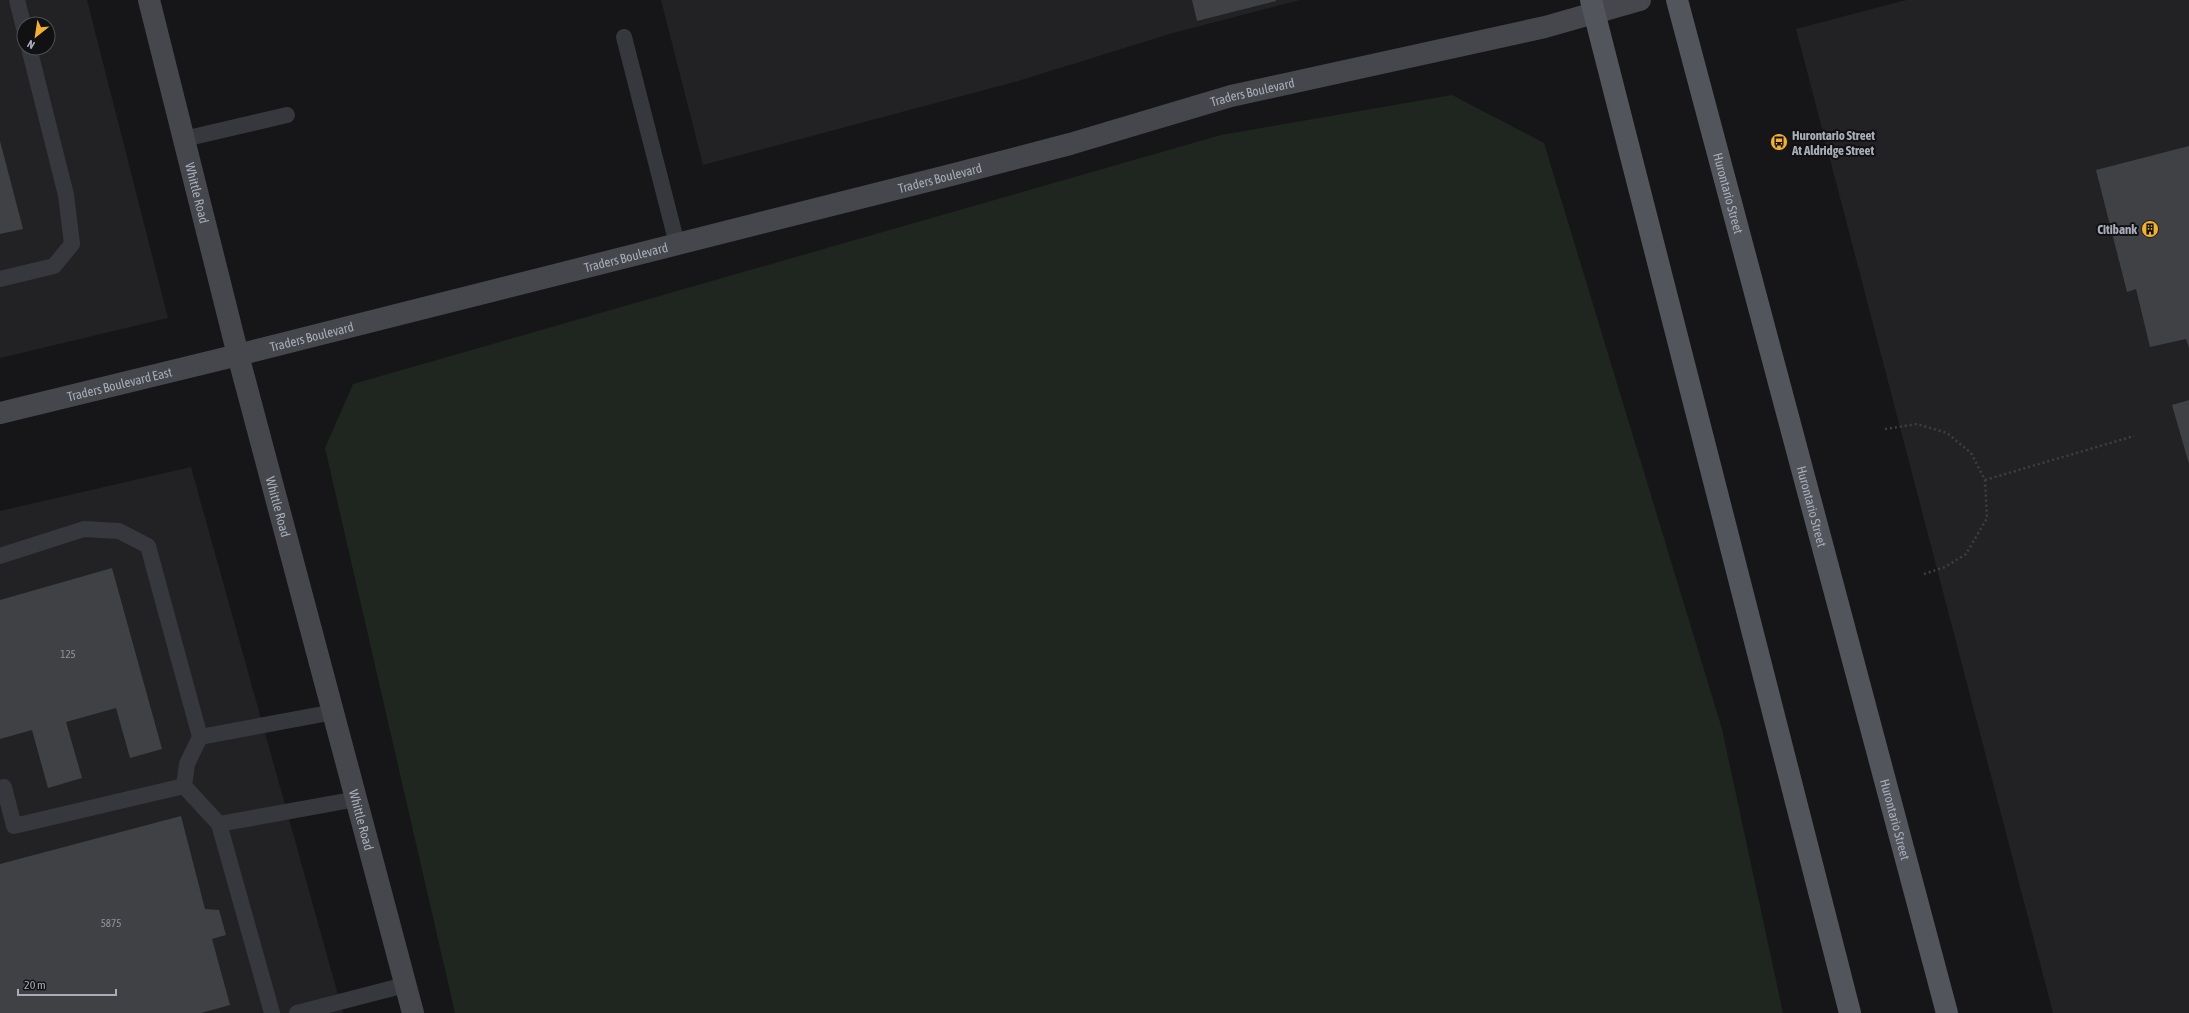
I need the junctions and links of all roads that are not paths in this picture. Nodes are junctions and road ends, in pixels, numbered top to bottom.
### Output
1 (17, 0) edge
2 (149, 0) edge
3 (1640, 0) edge
4 (1677, 0) edge
5 (1592, 7) edge
6 (21, 16) edge
7 (624, 37) dead end
8 (31, 56) edge
9 (287, 115) dead end
10 (184, 139) junction
11 (677, 244) junction
12 (0, 279) edge
13 (238, 355) junction
14 (0, 413) edge
15 (0, 556) edge
16 (334, 712) junction
17 (200, 737) junction
18 (184, 786) junction
19 (0, 788) edge
20 (357, 800) junction
21 (219, 824) junction
22 (406, 985) junction
23 (272, 1013) edge
24 (297, 1013) edge
25 (413, 1013) edge
26 (1850, 1013) edge
27 (1947, 1013) edge

1 - 6 lane
2 - 10 street, Whittle Road
3 - 5 street, Traders Boulevard
4 - 27 main road, Hurontario Street
5 - 11 street, Traders Boulevard
5 - 26 main road
7 - 11 lane
8 - 12 lane
9 - 10 lane
10 - 13 street, Whittle Road
11 - 13 street, Traders Boulevard
13 - 14 street, Traders Boulevard East
13 - 16 street, Whittle Road
15 - 17 lane
16 - 17 lane
16 - 20 street, Whittle Road
17 - 18 lane
18 - 19 lane
18 - 21 lane
20 - 21 lane
20 - 22 street, Whittle Road
21 - 23 lane
22 - 24 lane
22 - 25 street, Whittle Road

